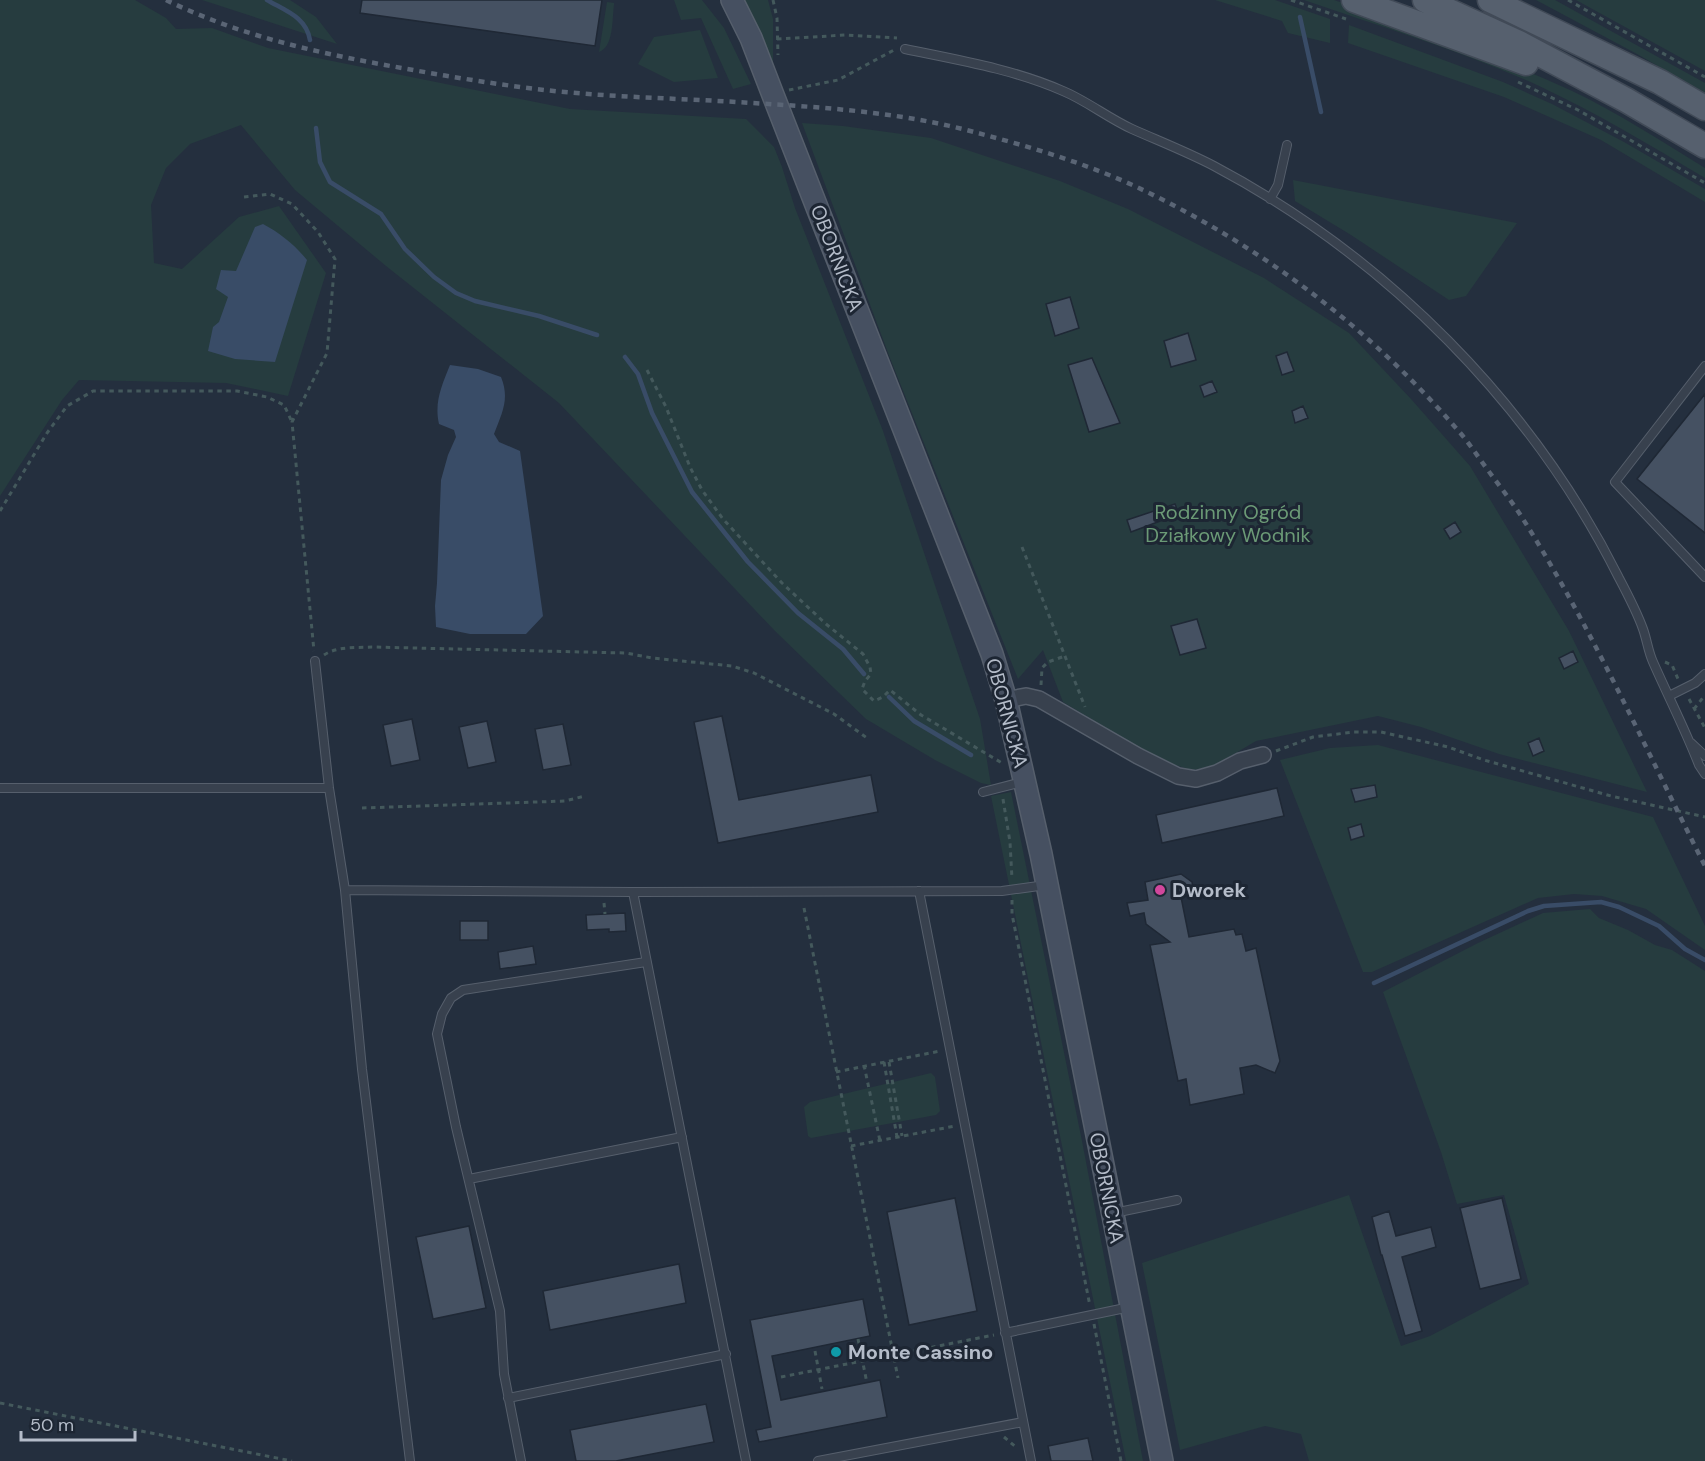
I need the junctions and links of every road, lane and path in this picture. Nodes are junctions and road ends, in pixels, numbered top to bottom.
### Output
1 (732, 0) edge
2 (773, 0) edge
3 (1291, 0) edge
4 (1425, 0) edge
5 (1490, 0) edge
6 (1521, 0) edge
7 (1568, 0) edge
8 (1355, 11) edge
9 (897, 38) dead end
10 (777, 39) junction
11 (905, 49) dead end
12 (895, 50) dead end
13 (778, 62) dead end
14 (1705, 77) edge
15 (1513, 80) dead end
16 (1657, 80) junction
17 (773, 95) junction
18 (1623, 98) junction
19 (1705, 108) edge
20 (1287, 145) dead end
21 (1705, 146) edge
22 (1705, 183) edge
23 (244, 197) dead end
24 (1270, 199) junction
25 (1705, 366) edge
26 (647, 370) dead end
27 (292, 422) junction
28 (0, 511) edge
29 (1022, 547) dead end
30 (1705, 577) edge
31 (1065, 656) junction
32 (315, 661) junction
33 (1705, 674) edge
34 (1705, 695) edge
35 (1669, 696) junction
36 (1006, 699) junction
37 (1040, 699) junction
38 (1085, 707) dead end
39 (1694, 709) dead end
40 (867, 738) dead end
41 (1690, 742) junction
42 (1263, 755) joint
43 (1705, 756) edge
44 (999, 762) dead end
45 (1705, 774) edge
46 (1025, 781) junction
47 (0, 788) edge
48 (329, 788) junction
49 (1001, 788) junction
50 (983, 792) dead end
51 (585, 796) dead end
52 (362, 808) dead end
53 (1705, 817) edge
54 (1047, 885) junction
55 (345, 890) junction
56 (1012, 890) junction
57 (919, 891) junction
58 (633, 892) junction
59 (804, 908) dead end
60 (646, 962) junction
61 (950, 1049) junction
62 (884, 1062) junction
63 (889, 1062) junction
64 (864, 1065) junction
65 (836, 1072) junction
66 (964, 1125) junction
67 (902, 1136) junction
68 (682, 1137) junction
69 (897, 1137) junction
70 (880, 1141) junction
71 (851, 1145) junction
72 (469, 1179) junction
73 (1177, 1200) dead end
74 (1113, 1214) junction
75 (1131, 1306) junction
76 (1092, 1314) junction
77 (1005, 1333) junction
78 (858, 1339) dead end
79 (815, 1351) dead end
80 (726, 1354) junction
81 (893, 1355) junction
82 (863, 1361) junction
83 (818, 1370) junction
84 (781, 1377) dead end
85 (898, 1378) dead end
86 (867, 1383) dead end
87 (822, 1389) dead end
88 (508, 1398) junction
89 (0, 1403) edge
90 (1023, 1422) junction
91 (292, 1461) edge
92 (410, 1461) edge
93 (520, 1461) edge
94 (746, 1461) edge
95 (818, 1461) edge
96 (1031, 1461) edge
97 (1121, 1461) edge
98 (1162, 1461) edge

1 - 17 main road, OBORNICKA
2 - 10 path
3 - 8 path
4 - 18 main road
5 - 16 main road
6 - 16 main road
7 - 14 path
8 - 18 main road
9 - 10 path
10 - 13 path
11 - 24 lane
12 - 17 path
15 - 22 path
16 - 19 main road
17 - 36 main road, OBORNICKA
18 - 21 main road
20 - 24 lane
23 - 27 path
24 - 35 lane
25 - 30 lane
26 - 44 path
27 - 28 path
27 - 32 path
29 - 31 path
31 - 37 path
31 - 38 path
32 - 40 path
32 - 48 lane
33 - 35 lane
34 - 39 path
35 - 41 lane
36 - 37 street
36 - 46 main road, OBORNICKA
37 - 42 street
41 - 43 lane
41 - 45 lane
42 - 53 path
46 - 49 lane
46 - 54 main road, OBORNICKA
47 - 48 lane
48 - 55 lane
49 - 50 lane
49 - 56 path
51 - 52 path
54 - 56 lane
54 - 74 main road, OBORNICKA
55 - 58 lane
55 - 92 lane
56 - 57 lane
56 - 76 path
57 - 58 lane
57 - 61 lane
58 - 60 lane
59 - 65 path
60 - 68 lane
60 - 72 lane
61 - 63 path
61 - 66 lane
62 - 63 path
62 - 64 path
62 - 69 path
63 - 67 path
64 - 65 path
64 - 70 path
65 - 71 path
66 - 67 path
66 - 77 lane
67 - 69 path
68 - 72 lane
68 - 80 lane
69 - 70 path
70 - 71 path
71 - 81 path
72 - 88 lane
73 - 74 lane
74 - 75 main road, OBORNICKA
75 - 76 lane
75 - 98 main road, OBORNICKA
76 - 77 lane
76 - 97 path
77 - 81 path
77 - 90 lane
78 - 82 path
79 - 83 path
80 - 88 lane
80 - 94 lane
81 - 82 path
81 - 85 path
82 - 83 path
82 - 86 path
83 - 84 path
83 - 87 path
88 - 93 lane
89 - 91 path
90 - 95 lane
90 - 96 lane

